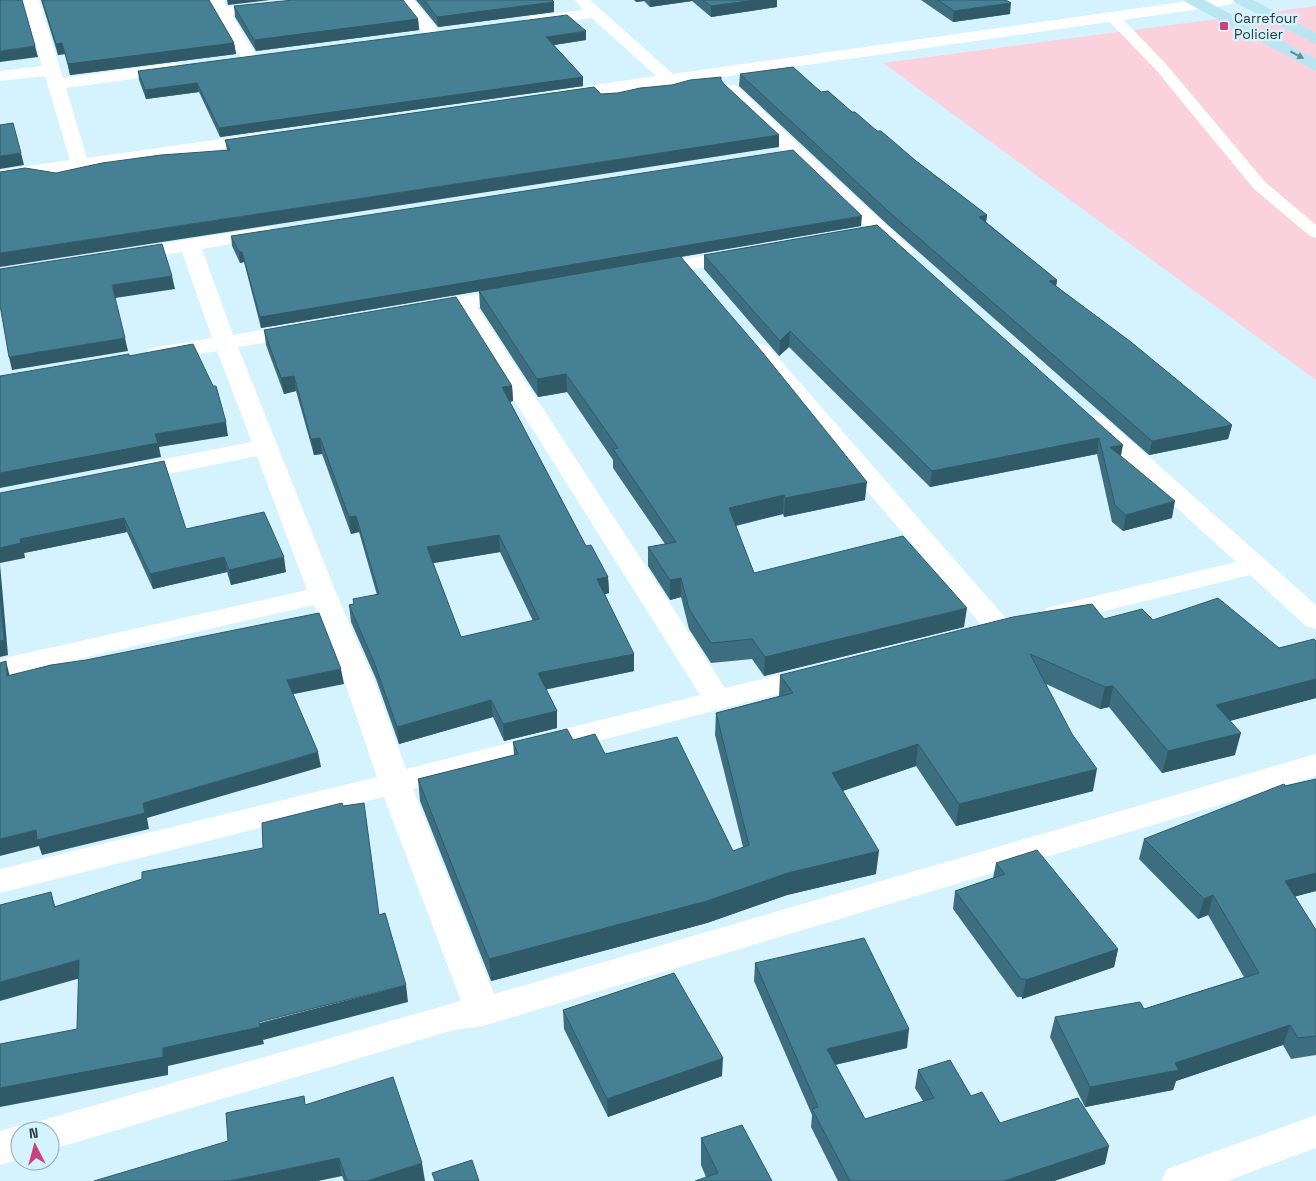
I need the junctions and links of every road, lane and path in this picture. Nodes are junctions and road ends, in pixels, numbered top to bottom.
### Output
1 (30, 0) edge
2 (328, 0) edge
3 (406, 0) edge
4 (581, 0) edge
5 (1228, 0) edge
6 (1241, 0) edge
7 (1195, 2) edge
8 (218, 6) edge
9 (595, 13) junction
10 (1112, 16) junction
11 (519, 23) edge
12 (453, 32) edge
13 (434, 35) junction
14 (415, 37) edge
15 (1316, 39) edge
16 (270, 56) edge
17 (250, 59) junction
18 (231, 61) edge
19 (194, 66) edge
20 (1316, 66) edge
21 (0, 76) edge
22 (53, 77) junction
23 (670, 80) junction
24 (731, 90) edge
25 (542, 98) edge
26 (276, 136) edge
27 (80, 164) junction
28 (0, 176) edge
29 (287, 230) edge
30 (880, 230) junction
31 (1316, 233) edge
32 (851, 235) edge
33 (190, 245) junction
34 (764, 251) edge
35 (104, 258) edge
36 (917, 263) edge
37 (686, 264) junction
38 (628, 274) edge
39 (705, 287) edge
40 (541, 290) edge
41 (464, 303) junction
42 (406, 313) edge
43 (320, 327) edge
44 (743, 331) edge
45 (225, 342) junction
46 (137, 357) edge
47 (1079, 407) edge
48 (266, 448) junction
49 (104, 478) edge
50 (1257, 565) junction
51 (323, 595) junction
52 (1316, 620) edge
53 (999, 628) junction
54 (971, 636) edge
55 (0, 668) edge
56 (839, 669) edge
57 (717, 699) junction
58 (1316, 765) edge
59 (395, 783) junction
60 (0, 880) edge
61 (483, 1012) junction
62 (60, 1131) edge
63 (1316, 1131) edge
64 (1181, 1181) edge

1 - 22 street
2 - 8 street
3 - 13 street
4 - 9 street
5 - 7 street
6 - 15 street
7 - 10 street
7 -> 20 street
8 - 17 street
9 - 11 street
9 - 23 street
10 - 23 street
10 - 31 lane
12 - 13 street
13 - 14 street
16 - 17 street
17 - 18 street
19 - 22 street
21 - 22 street
22 - 27 street
23 - 25 street
24 - 30 street
26 - 27 street
27 - 28 street
29 - 33 street
30 - 32 street
30 - 36 street
33 - 35 street
33 - 45 street
34 - 37 street
37 - 38 street
37 - 39 street
40 - 41 street
41 - 42 street
41 - 57 street
43 - 45 street
44 - 53 street
45 - 46 street
45 - 48 street
47 - 50 street
48 - 49 street
48 - 51 street
50 - 52 street
50 - 53 street
51 - 55 street
51 - 59 street
53 - 54 street
56 - 57 street
57 - 59 street
58 - 61 street
59 - 60 street
59 - 61 street
61 - 62 street
63 - 64 street

